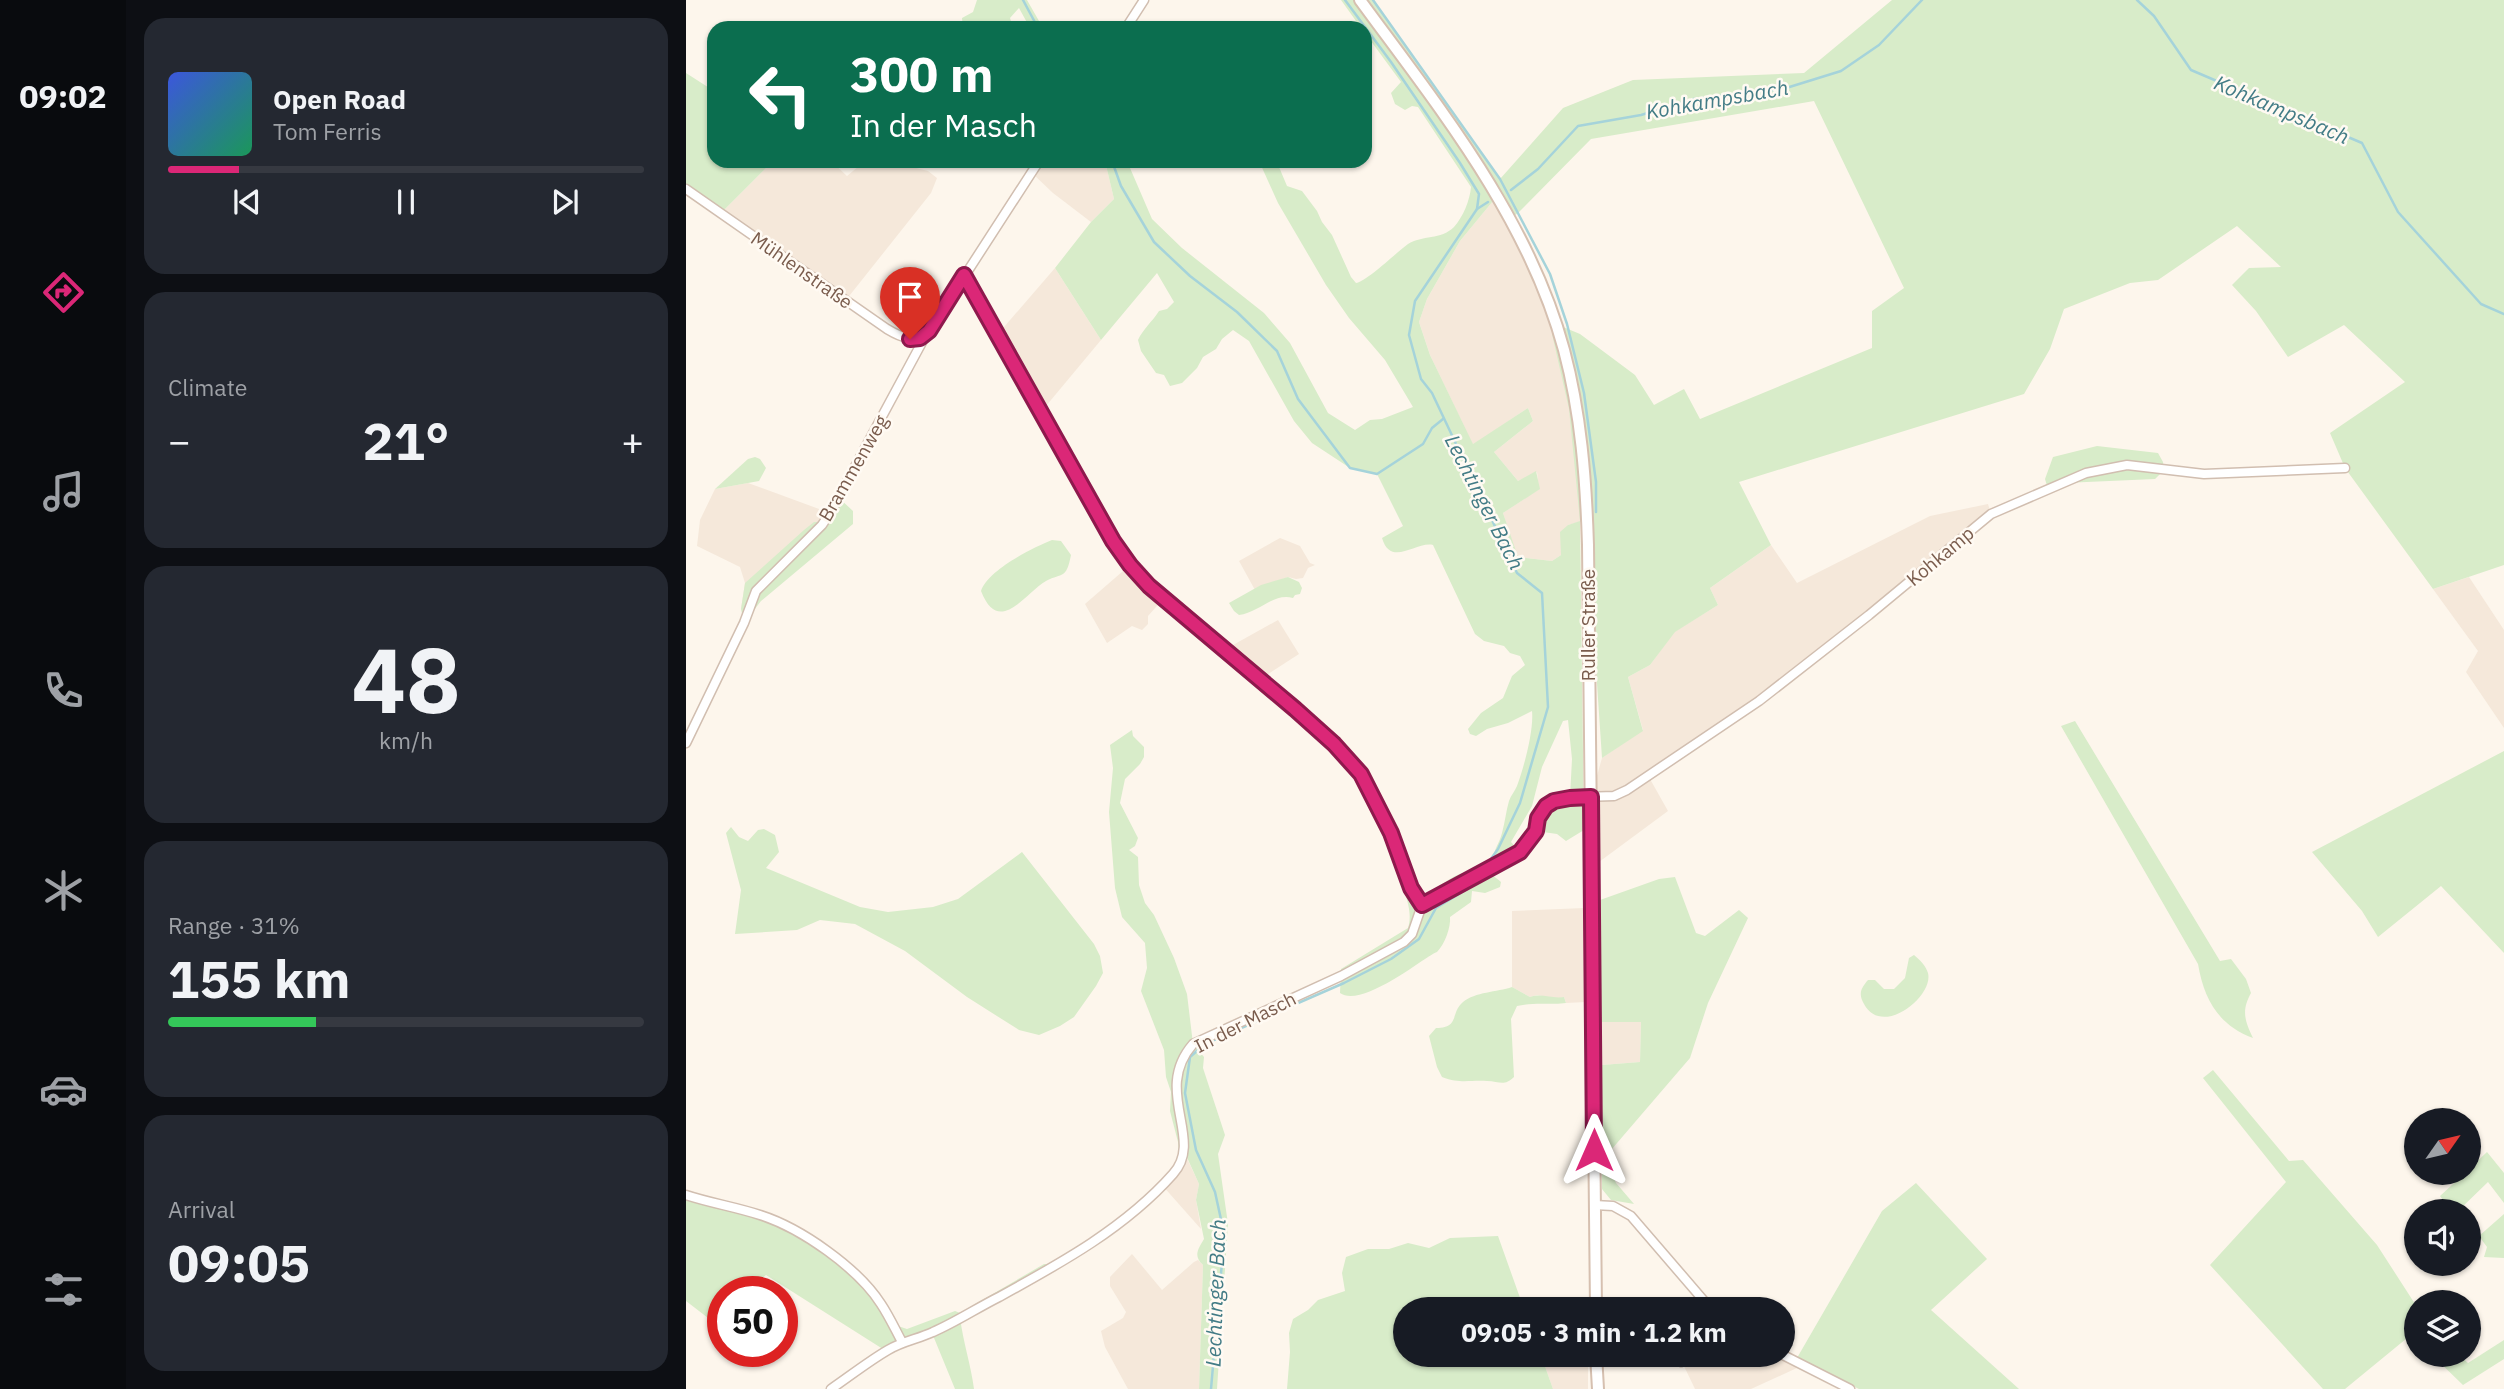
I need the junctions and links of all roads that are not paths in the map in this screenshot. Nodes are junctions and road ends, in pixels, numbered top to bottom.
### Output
1 (1144, 0) edge
2 (1360, 0) edge
3 (1130, 21) edge
4 (1034, 168) edge
5 (686, 189) edge
6 (964, 275) junction
7 (929, 331) junction
8 (2344, 468) dead end
9 (686, 743) edge
10 (1591, 797) junction
11 (1422, 905) junction
12 (686, 1195) edge
13 (1594, 1205) junction
14 (1596, 1297) edge
15 (1701, 1297) edge
16 (902, 1342) junction
17 (1795, 1361) edge
18 (1597, 1367) edge
19 (831, 1389) edge
20 (1598, 1389) edge
21 (1850, 1389) edge

1 - 3 street
2 - 10 main road, Ruller Straße
4 - 6 street
5 - 7 street, Mühlenstraße
6 - 7 street
6 - 11 street
7 - 9 street, Brammenweg
8 - 10 street, Kohkamp
10 - 11 street
10 - 13 main road, Ruller Straße
11 - 16 street, In der Masch
12 - 16 street
13 - 14 main road, Ruller Straße
13 - 15 street
16 - 19 street, In der Masch
17 - 21 street
18 - 20 main road

